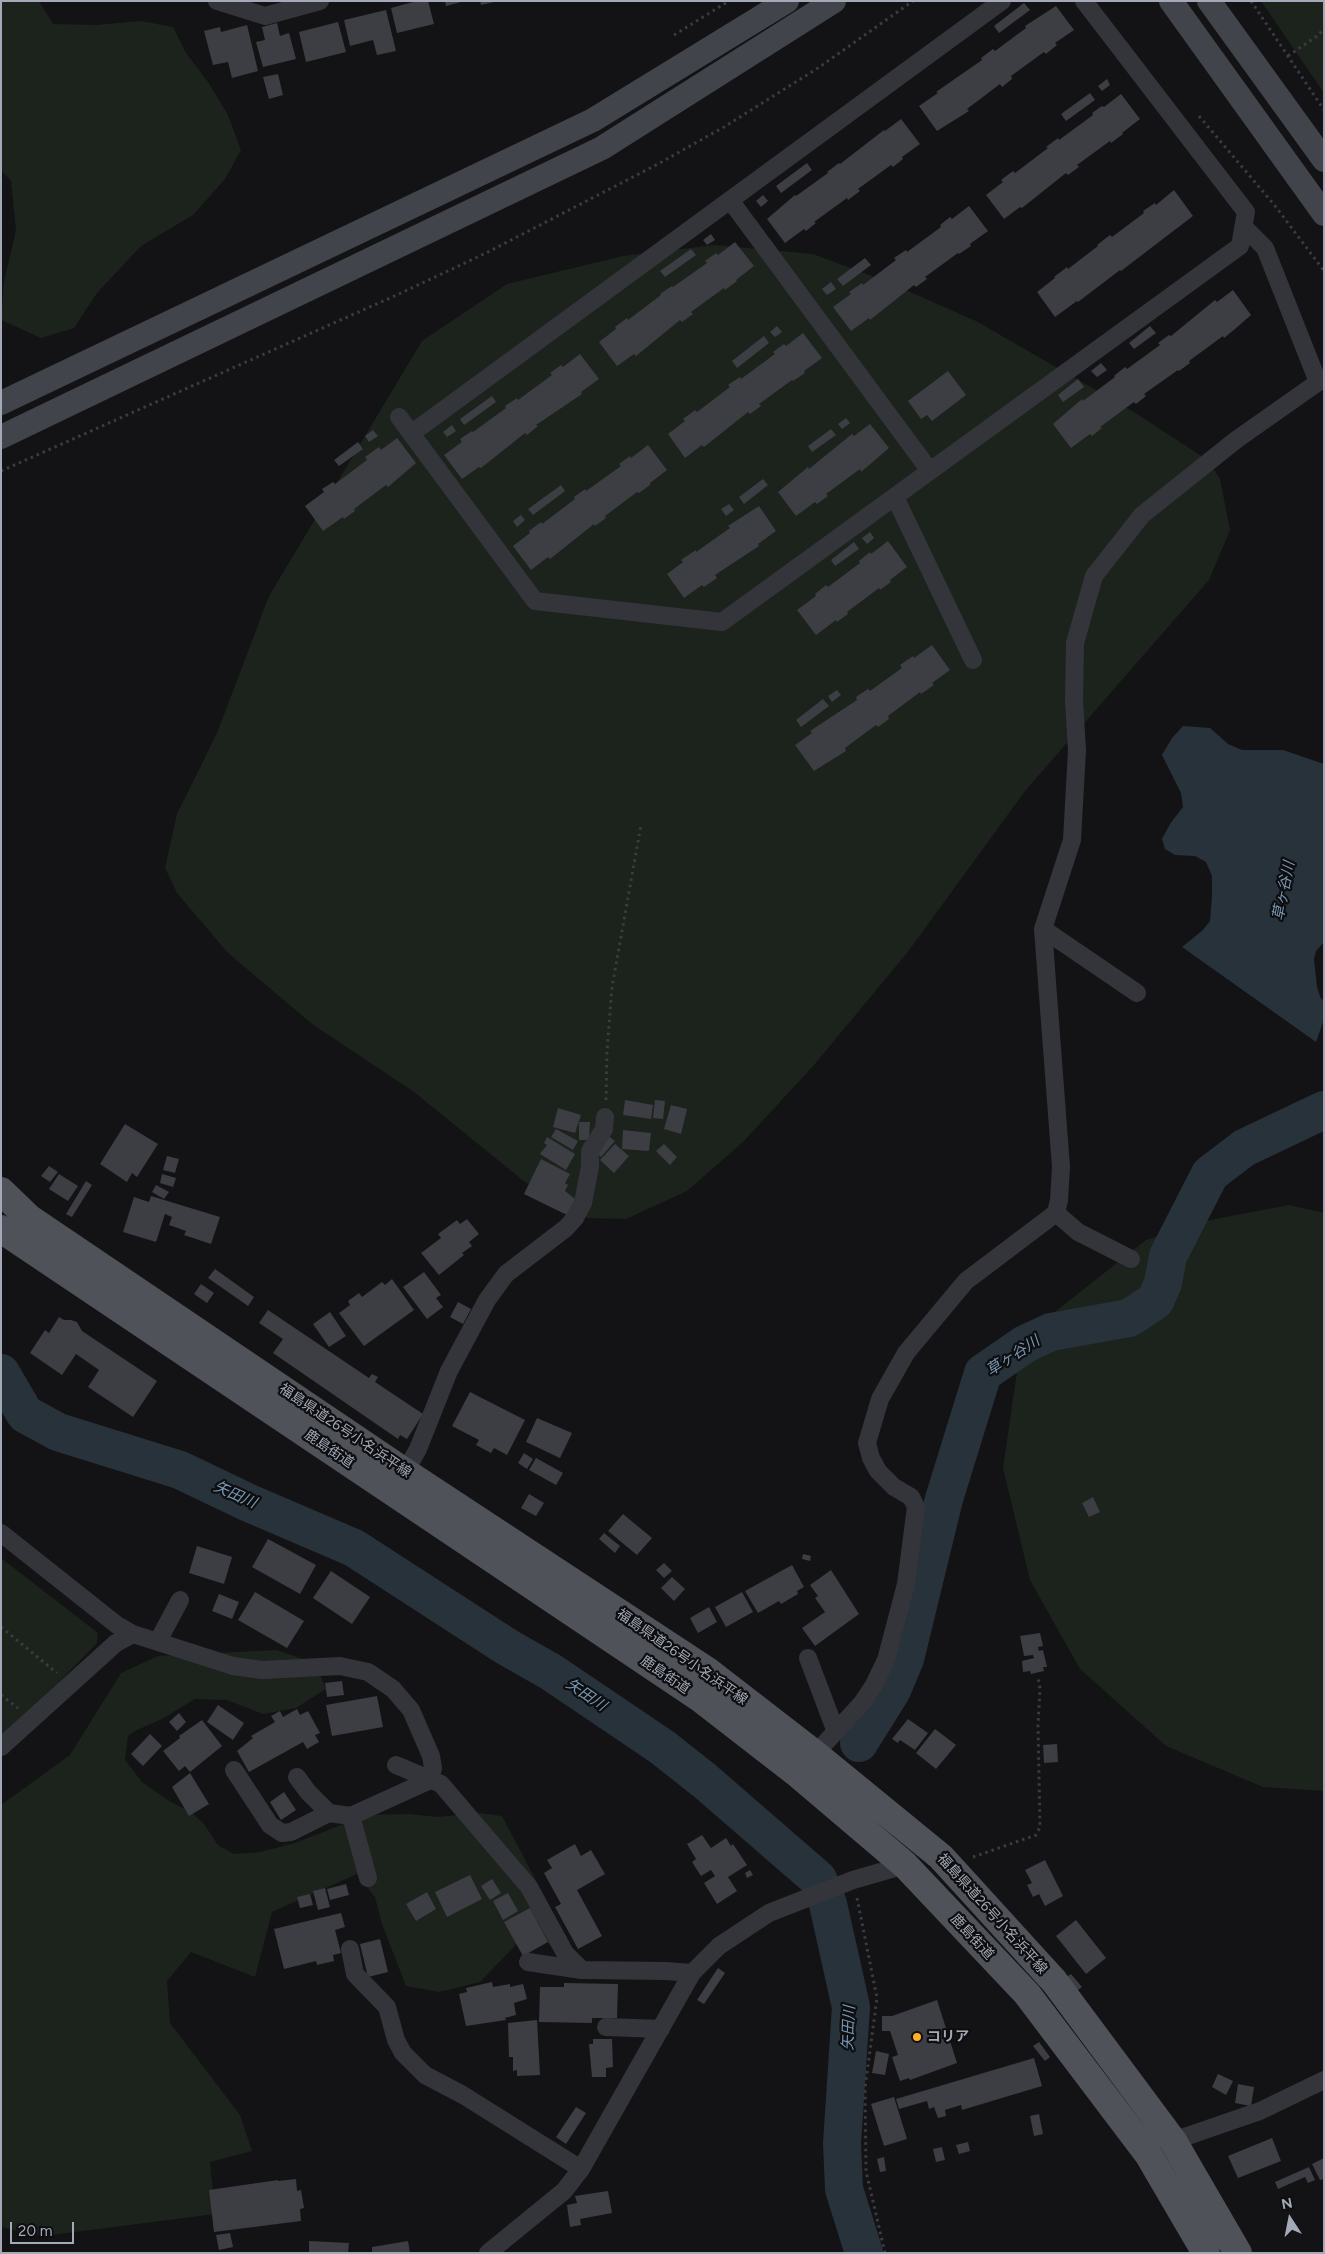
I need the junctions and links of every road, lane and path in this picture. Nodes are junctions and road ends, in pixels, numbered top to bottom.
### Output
1 (217, 1) edge
2 (320, 1) edge
3 (729, 1) edge
4 (787, 1) edge
5 (834, 1) edge
6 (913, 1) edge
7 (1002, 1) edge
8 (1084, 1) edge
9 (1171, 1) edge
10 (1210, 1) edge
11 (1251, 1) edge
12 (1324, 29) edge
13 (674, 35) dead end
14 (1288, 56) junction
15 (1324, 110) edge
16 (1199, 116) dead end
17 (1324, 160) edge
18 (730, 200) junction
19 (1324, 214) edge
20 (1244, 227) junction
21 (1324, 271) edge
22 (1321, 380) edge
23 (1, 403) edge
24 (399, 417) dead end
25 (412, 433) junction
26 (1, 437) edge
27 (1, 471) edge
28 (930, 471) junction
29 (895, 497) junction
30 (973, 660) dead end
31 (641, 826) dead end
32 (1043, 929) junction
33 (1137, 993) dead end
34 (605, 1117) joint
35 (1, 1191) edge
36 (1056, 1213) junction
37 (1, 1229) edge
38 (1131, 1259) dead end
39 (405, 1472) junction
40 (1, 1533) edge
41 (180, 1600) dead end
42 (1, 1628) edge
43 (133, 1634) junction
44 (158, 1641) junction
45 (808, 1658) dead end
46 (1038, 1678) dead end
47 (71, 1685) junction
48 (836, 1732) junction
49 (1, 1747) edge
50 (815, 1754) junction
51 (396, 1765) dead end
52 (234, 1770) dead end
53 (297, 1777) dead end
54 (430, 1780) junction
55 (329, 1813) junction
56 (351, 1816) junction
57 (941, 1857) junction
58 (905, 1865) junction
59 (368, 1878) dead end
60 (844, 1884) junction
61 (350, 1949) dead end
62 (528, 1962) dead end
63 (582, 1970) junction
64 (692, 1973) junction
65 (606, 2027) dead end
66 (661, 2029) junction
67 (1324, 2080) edge
68 (1173, 2141) junction
69 (581, 2169) junction
70 (488, 2253) edge
71 (885, 2253) edge
72 (1206, 2253) edge
73 (1238, 2253) edge

1 - 2 street
3 - 13 path
4 - 23 street
5 - 26 street
6 - 27 path
7 - 18 street
8 - 20 street
9 - 19 street
10 - 17 street
11 - 14 path
12 - 14 path
14 - 15 path
16 - 21 path
18 - 25 street
18 - 28 street
20 - 22 street
20 - 28 street
22 - 32 street
24 - 25 street
25 - 29 street
28 - 29 street
29 - 30 street
31 - 34 path
32 - 33 street
32 - 36 street
34 - 39 street
35 - 39 main road, 福島県道26号小名浜平線
36 - 38 street
36 - 48 street
37 - 58 main road, 鹿島街道
39 - 50 main road, 福島県道26号小名浜平線
40 - 43 street
41 - 44 street
42 - 47 path
43 - 44 street
43 - 47 street
44 - 54 street
45 - 48 street
46 - 57 path
47 - 49 street
48 - 50 street
50 - 57 main road, 福島県道26号小名浜平線
51 - 54 street
52 - 55 street
53 - 55 street
54 - 56 street
54 - 63 street
55 - 56 street
56 - 59 street
57 - 68 main road, 福島県道26号小名浜平線
58 - 60 street
58 - 72 main road, 鹿島街道
60 - 64 street
60 - 71 path
61 - 69 street
62 - 63 street
63 - 64 street
64 - 66 street
65 - 66 street
66 - 69 street
67 - 68 street
68 - 73 main road, 福島県道26号小名浜平線
69 - 70 street

